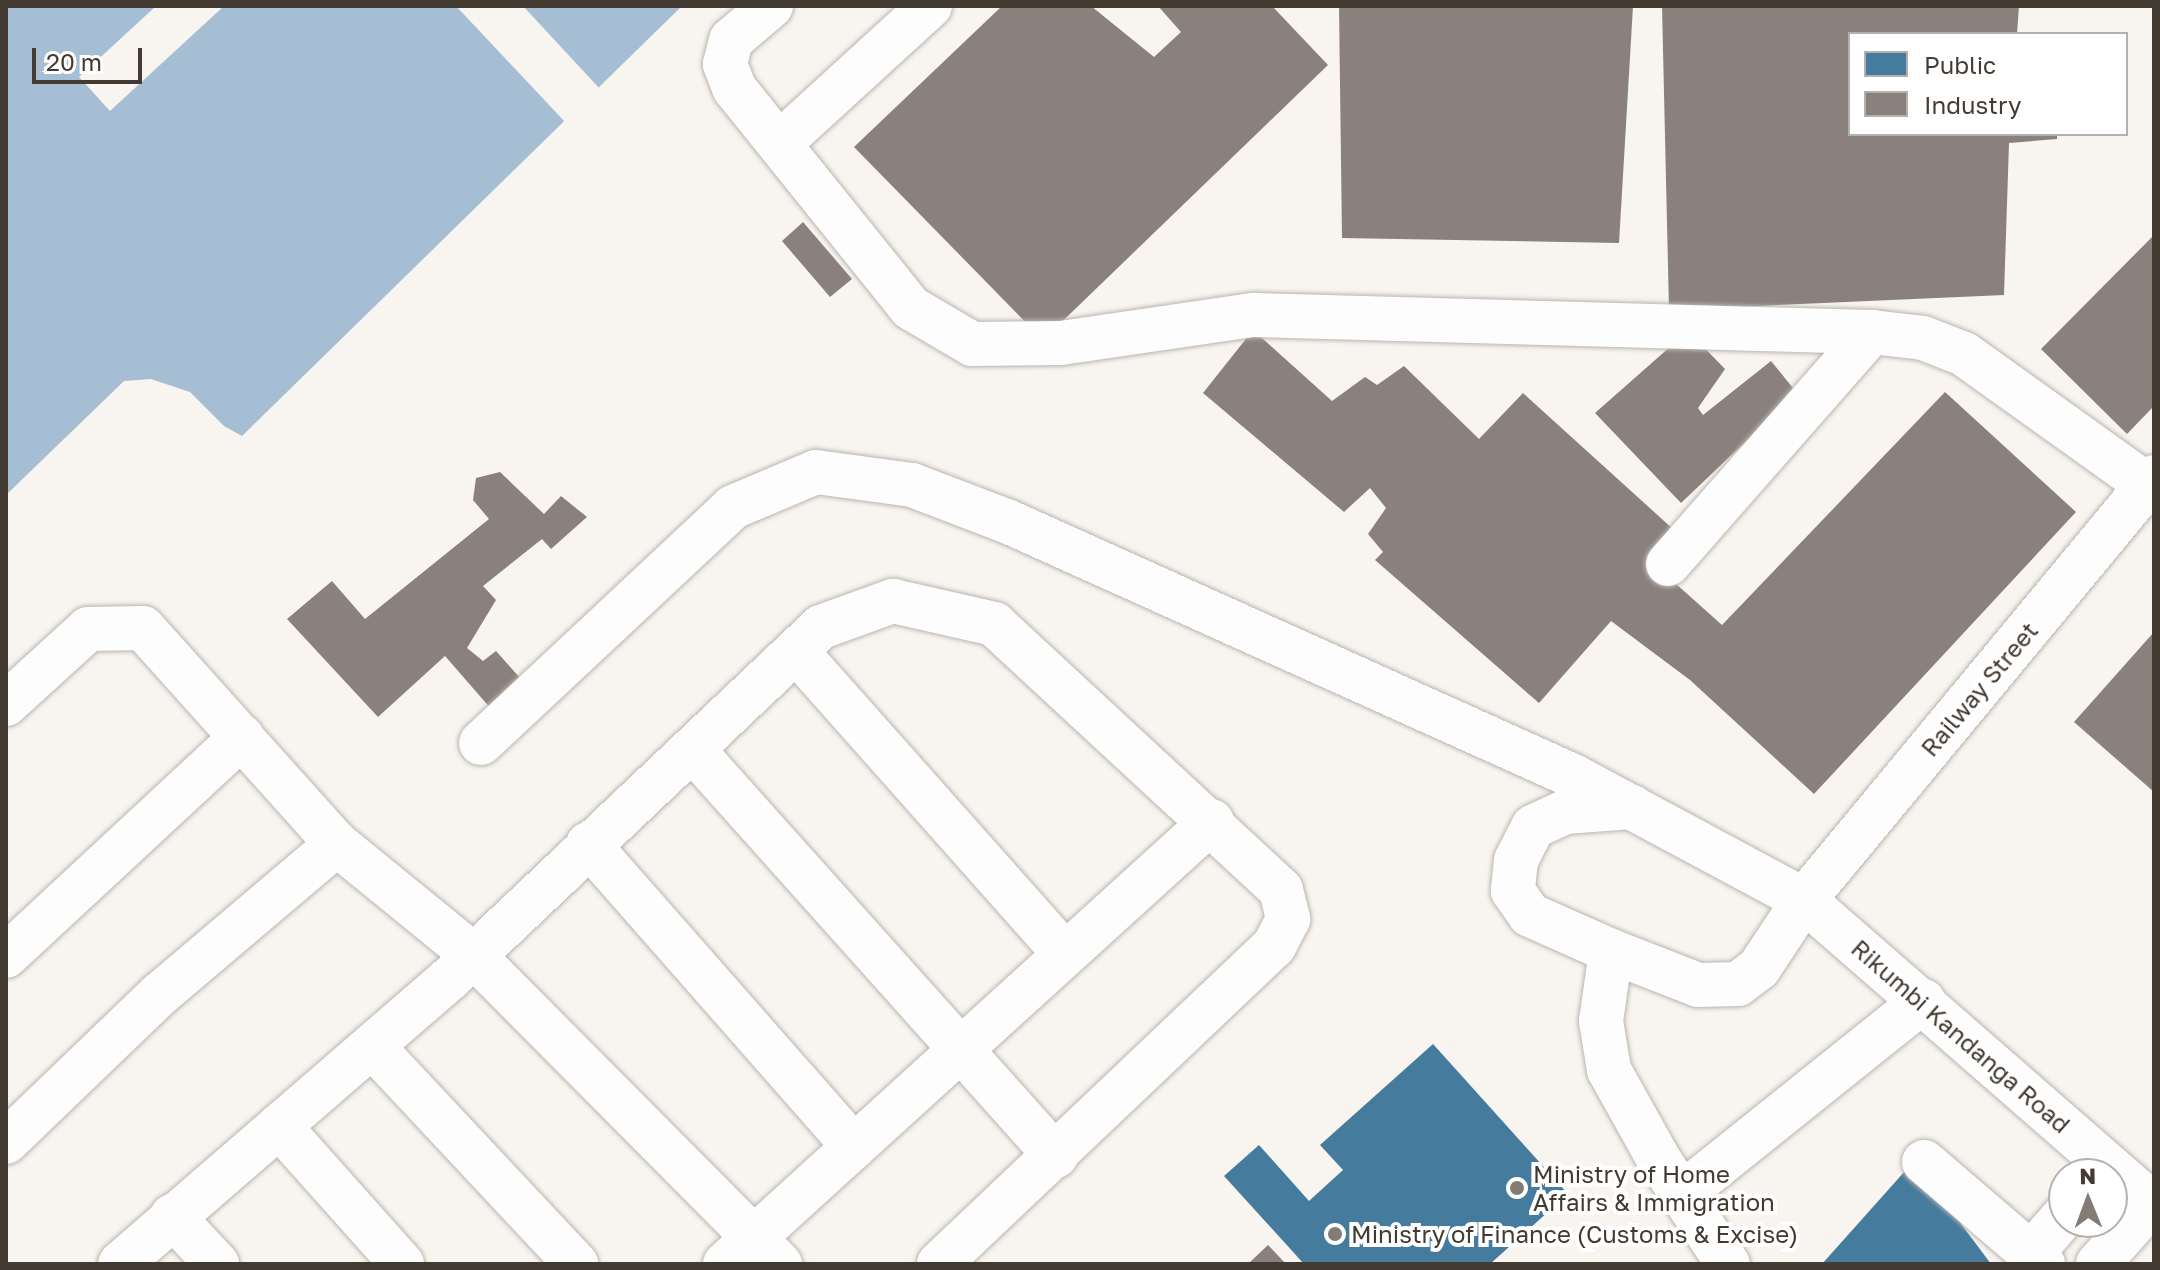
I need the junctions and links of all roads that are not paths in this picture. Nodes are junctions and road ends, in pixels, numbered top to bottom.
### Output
1 (771, 6) edge
2 (930, 6) edge
3 (780, 143) junction
4 (1872, 332) junction
5 (2151, 481) edge
6 (1668, 564) dead end
7 (796, 651) junction
8 (6, 704) edge
9 (242, 737) junction
10 (481, 743) dead end
11 (692, 749) junction
12 (1632, 807) junction
13 (1212, 821) junction
14 (337, 844) junction
15 (588, 844) junction
16 (1804, 900) junction
17 (1611, 951) junction
18 (1065, 954) junction
19 (473, 955) junction
20 (6, 956) edge
21 (1923, 1001) junction
22 (372, 1046) junction
23 (960, 1051) junction
24 (279, 1126) junction
25 (6, 1142) edge
26 (854, 1147) junction
27 (1056, 1156) junction
28 (2091, 1158) edge
29 (1924, 1162) dead end
30 (2128, 1186) edge
31 (1682, 1194) junction
32 (2153, 1204) edge
33 (172, 1216) junction
34 (2050, 1238) edge
35 (753, 1255) edge
36 (2037, 1259) edge
37 (120, 1264) edge
38 (217, 1264) edge
39 (402, 1264) edge
40 (576, 1264) edge
41 (939, 1264) edge
42 (1728, 1264) edge
43 (2098, 1264) edge

1 - 3 street
2 - 3 street
3 - 4 street
4 - 5 street
4 - 6 street
5 - 16 street, Railway Street
7 - 11 street
7 - 13 street
7 - 18 street
8 - 9 street
9 - 14 street
9 - 20 street
10 - 12 street, Rikumbi Kandanga Road
11 - 15 street
11 - 23 street
12 - 16 street, Rikumbi Kandanga Road
12 - 17 street, Railway Street
13 - 18 street
13 - 27 street
14 - 19 street
14 - 25 street
15 - 19 street
15 - 26 street
16 - 17 street, Railway Street
16 - 21 street, Rikumbi Kandanga Road
17 - 31 street
18 - 23 street
19 - 22 street
19 - 35 street
21 - 28 street, Rikumbi Kandanga Road
21 - 31 street
22 - 24 street
22 - 40 street
23 - 26 street
23 - 27 street
24 - 33 street
24 - 39 street
26 - 35 street
27 - 41 street
29 - 36 street
30 - 32 street, Rikumbi Kandanga Road
31 - 42 street
32 - 43 street
33 - 37 street
33 - 38 street
34 - 36 street

